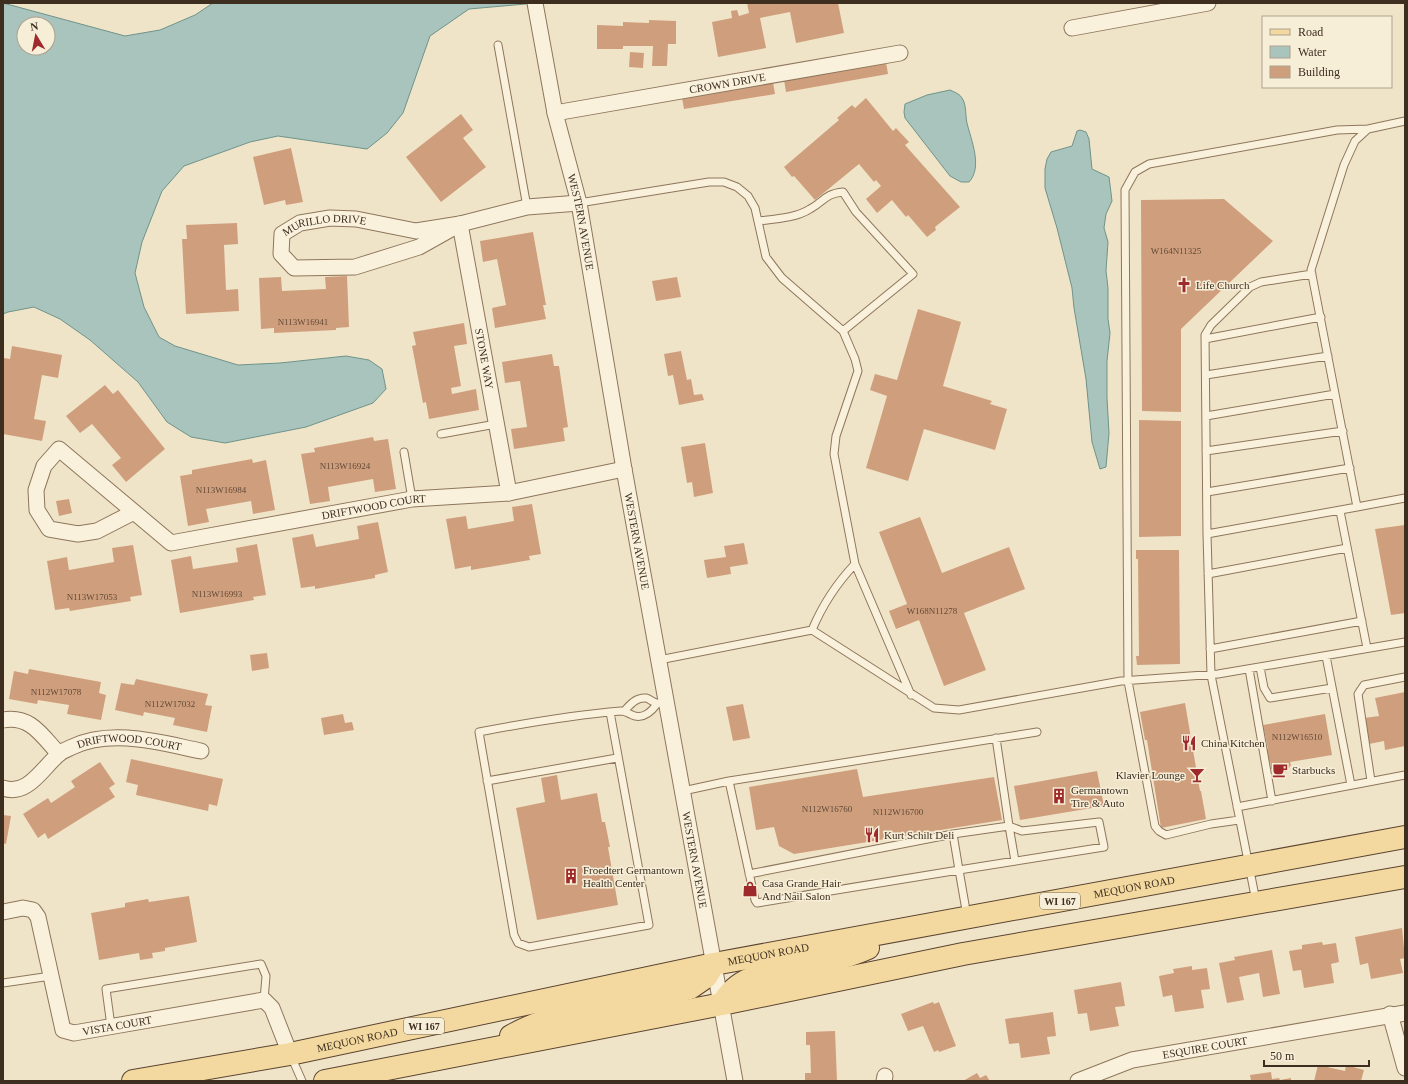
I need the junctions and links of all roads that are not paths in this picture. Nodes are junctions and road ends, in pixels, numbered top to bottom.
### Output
1 (1208, 3) edge
2 (536, 8) edge
3 (1072, 28) dead end
4 (498, 45) dead end
5 (900, 53) dead end
6 (555, 113) junction
7 (1405, 121) edge
8 (1368, 129) junction
9 (579, 203) junction
10 (527, 206) junction
11 (758, 221) junction
12 (460, 224) junction
13 (1312, 274) junction
14 (1320, 317) junction
15 (843, 331) junction
16 (1205, 339) junction
17 (1328, 356) junction
18 (1206, 375) junction
19 (1335, 394) junction
20 (1206, 416) junction
21 (496, 424) junction
22 (1343, 431) junction
23 (441, 434) dead end
24 (1206, 451) junction
25 (404, 452) dead end
26 (1350, 468) junction
27 (624, 469) junction
28 (1206, 492) junction
29 (509, 493) junction
30 (1405, 498) edge
31 (412, 499) junction
32 (1357, 507) junction
33 (1340, 510) junction
34 (134, 512) junction
35 (1207, 534) junction
36 (1347, 548) junction
37 (855, 564) junction
38 (1208, 574) junction
39 (1362, 621) junction
40 (812, 630) junction
41 (1405, 642) edge
42 (1367, 648) junction
43 (1210, 649) junction
44 (1326, 656) junction
45 (659, 660) junction
46 (1260, 667) junction
47 (1249, 669) junction
48 (1211, 675) junction
49 (1405, 677) edge
50 (1128, 681) junction
51 (1332, 688) junction
52 (911, 695) junction
53 (662, 703) junction
54 (624, 711) junction
55 (610, 712) junction
56 (3, 720) edge
57 (1037, 732) dead end
58 (996, 738) junction
59 (201, 751) dead end
60 (59, 754) junction
61 (617, 758) junction
62 (1405, 775) edge
63 (487, 780) junction
64 (729, 781) junction
65 (1371, 781) junction
66 (1351, 785) junction
67 (3, 788) edge
68 (683, 791) junction
69 (1272, 801) junction
70 (1237, 807) junction
71 (1239, 820) junction
72 (1009, 826) junction
73 (953, 834) junction
74 (1405, 837) edge
75 (1015, 861) junction
76 (1405, 862) edge
77 (1248, 866) junction
78 (959, 870) junction
79 (749, 874) junction
80 (1405, 877) edge
81 (1342, 887) junction
82 (1256, 903) junction
83 (3, 912) edge
84 (967, 918) junction
85 (907, 930) junction
86 (974, 952) junction
87 (714, 964) junction
88 (51, 976) junction
89 (3, 983) edge
90 (264, 1000) junction
91 (722, 1004) junction
92 (1405, 1013) edge
93 (1390, 1014) junction
94 (111, 1026) junction
95 (486, 1050) junction
96 (290, 1054) junction
97 (1405, 1068) edge
98 (133, 1081) edge
99 (302, 1081) edge
100 (325, 1081) edge
101 (735, 1081) edge
102 (1078, 1081) edge

1 - 3 street
2 - 6 street, WESTERN AVENUE
4 - 10 lane
5 - 6 street, CROWN DRIVE
6 - 9 street, WESTERN AVENUE
7 - 8 lane
8 - 13 lane
8 - 50 lane
9 - 10 street, MURILLO DRIVE
9 - 11 lane
9 - 27 street, WESTERN AVENUE
10 - 12 street, MURILLO DRIVE
11 - 15 lane
11 - 15 lane
12 - 12 street, MURILLO DRIVE
12 - 21 street, STONE WAY
13 - 14 lane
13 - 16 lane
14 - 16 lane
14 - 17 lane
15 - 37 lane
16 - 18 lane
17 - 18 lane
17 - 19 lane
18 - 20 lane
19 - 20 lane
19 - 22 lane
20 - 24 lane
21 - 23 lane
21 - 29 street, STONE WAY
22 - 24 lane
22 - 26 lane
24 - 28 lane
25 - 31 lane
26 - 28 lane
26 - 32 lane
27 - 29 street, DRIFTWOOD COURT
27 - 45 street, WESTERN AVENUE
28 - 35 lane
29 - 31 street, DRIFTWOOD COURT
30 - 32 lane
31 - 34 street, DRIFTWOOD COURT
32 - 33 lane
33 - 35 lane
33 - 36 lane
34 - 34 street, DRIFTWOOD COURT
35 - 38 lane
36 - 38 lane
36 - 39 lane
37 - 40 lane
37 - 52 lane
38 - 43 lane
39 - 42 lane
39 - 43 lane
40 - 45 lane
40 - 52 lane
41 - 42 lane
42 - 44 lane
43 - 48 lane
44 - 46 lane
44 - 51 lane
45 - 53 street, WESTERN AVENUE
46 - 47 lane
46 - 51 lane
47 - 48 lane
47 - 69 lane
48 - 50 lane
48 - 70 lane
49 - 65 lane
50 - 52 lane
50 - 71 lane
51 - 66 lane
53 - 54 lane
53 - 54 lane
53 - 68 street, WESTERN AVENUE
54 - 55 lane
55 - 61 lane
55 - 63 lane
56 - 60 street
57 - 58 lane
58 - 64 lane
58 - 72 lane
59 - 60 street, DRIFTWOOD COURT
60 - 67 street, DRIFTWOOD COURT
61 - 63 lane
61 - 63 lane
62 - 65 lane
64 - 68 lane
64 - 79 lane
65 - 66 lane
66 - 69 lane
68 - 87 street, WESTERN AVENUE
69 - 70 lane
70 - 71 lane
71 - 77 lane
72 - 73 lane
72 - 75 lane
72 - 75 lane
73 - 78 lane
73 - 79 lane
74 - 77 main road, MEQUON ROAD / WI 167
75 - 78 lane
76 - 81 main road
77 - 82 lane
77 - 84 main road, MEQUON ROAD / WI 167
78 - 79 lane
78 - 84 lane
80 - 81 main road
81 - 82 main road
82 - 86 main road
83 - 88 street, VISTA COURT
84 - 85 main road, MEQUON ROAD / WI 167
84 - 86 main road
85 - 87 main road, MEQUON ROAD / WI 167
85 - 91 main road
86 - 91 main road
87 - 91 street, WESTERN AVENUE
87 - 95 main road
87 - 96 main road, MEQUON ROAD / WI 167
88 - 89 lane
88 - 94 street, VISTA COURT
90 - 94 street, VISTA COURT
90 - 94 lane
90 - 96 street
91 - 95 main road
91 - 101 street, WESTERN AVENUE
92 - 93 street, ESQUIRE COURT
93 - 97 street
93 - 102 street, ESQUIRE COURT
95 - 100 main road
96 - 98 main road, MEQUON ROAD / WI 167
96 - 99 lane

